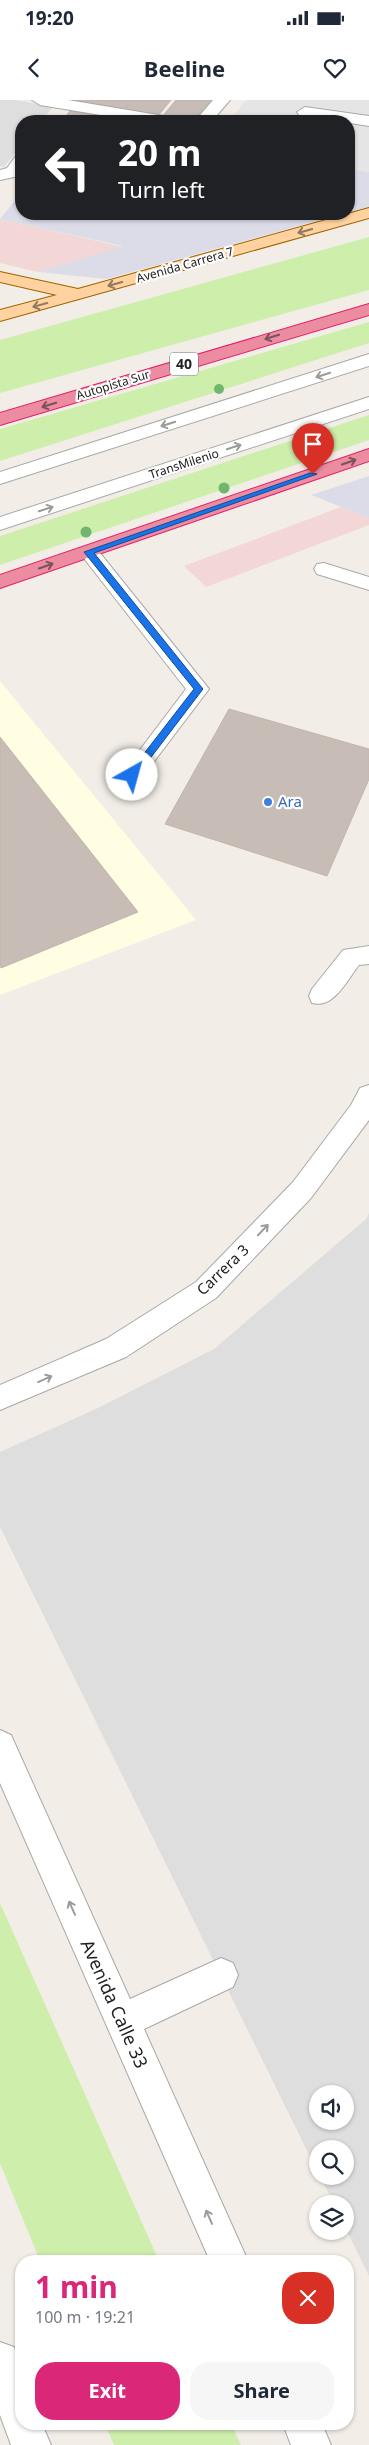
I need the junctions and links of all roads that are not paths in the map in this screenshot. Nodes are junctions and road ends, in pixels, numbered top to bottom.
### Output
1 (40, 100) edge
2 (222, 100) edge
3 (66, 105) junction
4 (305, 112) dead end
5 (58, 115) edge
6 (127, 115) edge
7 (208, 115) edge
8 (326, 115) edge
9 (355, 119) edge
10 (369, 121) edge
11 (15, 169) edge
12 (3, 175) edge
13 (369, 212) edge
14 (355, 216) edge
15 (341, 220) edge
16 (0, 277) edge
17 (81, 294) junction
18 (369, 309) edge
19 (0, 316) edge
20 (369, 360) edge
21 (369, 403) edge
22 (0, 419) edge
23 (369, 455) edge
24 (0, 478) edge
25 (0, 524) edge
26 (89, 552) junction
27 (324, 569) dead end
28 (0, 582) edge
29 (369, 584) edge
30 (132, 775) dead end
31 (369, 955) edge
32 (321, 996) dead end
33 (369, 1095) edge
34 (0, 1398) edge
35 (0, 1746) edge
36 (221, 1975) dead end
37 (121, 2021) junction
38 (226, 2255) edge
39 (0, 2361) edge
40 (15, 2402) edge
41 (25, 2430) edge
42 (305, 2430) edge
43 (31, 2445) edge
44 (311, 2445) edge

1 - 3 street
2 - 7 street
3 - 5 street
3 - 6 street
4 - 8 street
9 - 10 street
11 - 12 street
13 -> 14 main road, Avenida Carrera 7
15 -> 17 main road, Avenida Carrera 7
16 - 17 main road
17 -> 19 main road, Avenida Carrera 7
18 -> 22 highway, Autopista Sur / 40
20 -> 24 street
25 -> 21 street, TransMilenio
26 -> 23 highway
28 -> 26 highway
26 - 30 street
27 - 29 street
31 - 32 street
34 -> 33 street, Carrera 3
37 -> 35 street, Avenida Calle 33
36 - 37 street
38 -> 37 street, Avenida Calle 33
39 - 40 street
41 - 43 street
42 - 44 street

